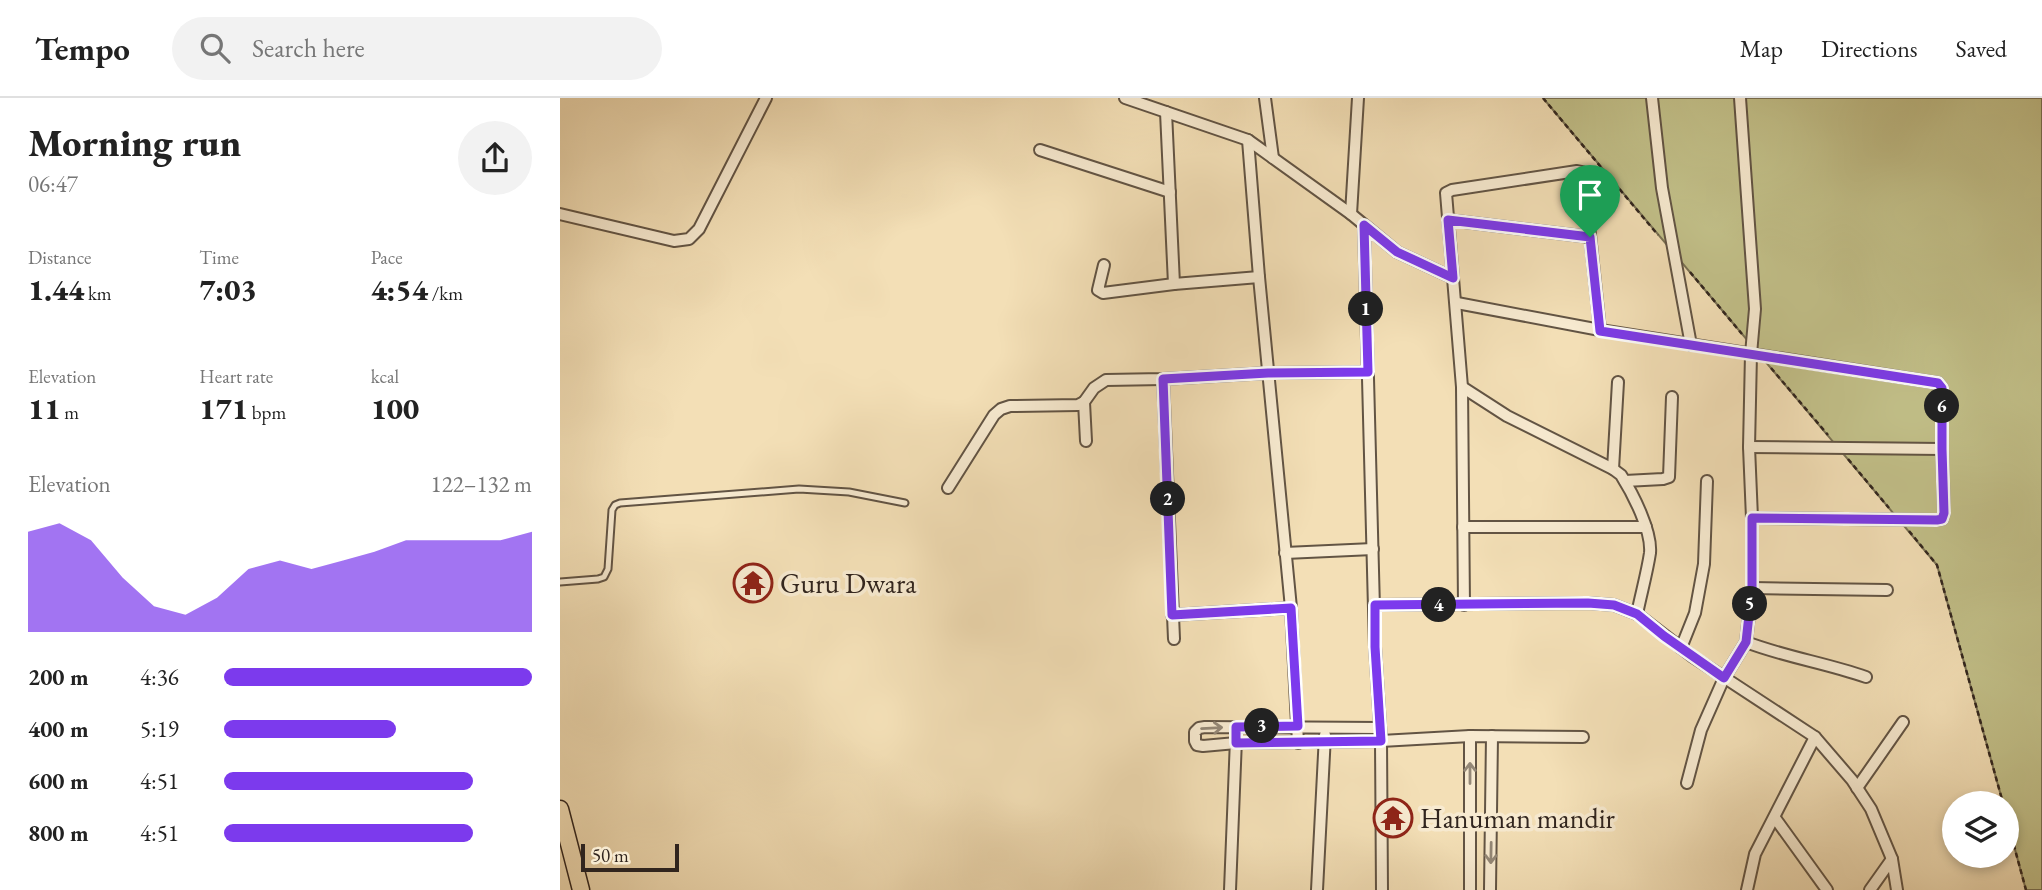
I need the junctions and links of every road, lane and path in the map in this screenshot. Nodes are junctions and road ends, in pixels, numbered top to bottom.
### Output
1 (766, 98) edge
2 (1125, 98) edge
3 (1265, 98) edge
4 (1357, 98) edge
5 (1543, 98) edge
6 (1652, 98) edge
7 (1740, 98) edge
8 (1166, 112) junction
9 (1248, 140) junction
10 (1040, 150) dead end
11 (1273, 158) junction
12 (1170, 192) junction
13 (560, 214) edge
14 (1351, 214) junction
15 (1448, 220) junction
16 (1364, 225) junction
17 (1660, 236) dead end
18 (1590, 237) junction
19 (1104, 265) dead end
20 (1686, 268) dead end
21 (1259, 277) junction
22 (1453, 278) junction
23 (1174, 284) junction
24 (1457, 303) junction
25 (1600, 331) junction
26 (1691, 345) junction
27 (1750, 348) junction
28 (1767, 363) dead end
29 (1368, 372) junction
30 (1268, 373) junction
31 (1163, 379) junction
32 (1618, 383) dead end
33 (1462, 387) junction
34 (1672, 397) dead end
35 (1084, 402) junction
36 (1830, 438) dead end
37 (1086, 441) dead end
38 (1749, 447) junction
39 (1942, 449) junction
40 (1848, 459) dead end
41 (1613, 469) junction
42 (1625, 481) junction
43 (1707, 481) dead end
44 (948, 488) dead end
45 (905, 503) dead end
46 (1892, 512) dead end
47 (1752, 518) junction
48 (1901, 523) dead end
49 (1463, 527) junction
50 (1646, 527) junction
51 (1373, 549) junction
52 (1285, 553) junction
53 (560, 582) edge
54 (1752, 588) junction
55 (1887, 590) dead end
56 (1375, 605) junction
57 (1464, 605) junction
58 (1291, 608) junction
59 (1637, 614) junction
60 (1172, 615) junction
61 (1174, 639) dead end
62 (1746, 642) junction
63 (1681, 648) junction
64 (1866, 677) dead end
65 (1724, 678) junction
66 (1903, 722) dead end
67 (1298, 726) junction
68 (1236, 727) junction
69 (1325, 727) junction
70 (1380, 728) junction
71 (1470, 736) junction
72 (1492, 736) junction
73 (1583, 737) dead end
74 (1815, 737) junction
75 (1381, 741) junction
76 (1236, 743) junction
77 (1298, 743) junction
78 (1325, 743) junction
79 (1687, 783) dead end
80 (1857, 788) junction
81 (2000, 791) edge
82 (560, 809) edge
83 (1774, 818) junction
84 (1892, 859) junction
85 (2019, 864) edge
86 (581, 890) edge
87 (1230, 890) edge
88 (1317, 890) edge
89 (1382, 890) edge
90 (1470, 890) edge
91 (1490, 890) edge
92 (1747, 890) edge
93 (1827, 890) edge
94 (1870, 890) edge
95 (1896, 890) edge
96 (2026, 890) edge

1 - 13 street
2 - 8 street
3 - 11 street
4 - 14 street
5 - 17 path
6 - 26 street
7 - 27 street
8 - 9 street
8 - 12 street
9 - 11 street
9 - 21 street
10 - 12 street
11 - 14 street
12 - 23 street
14 - 16 street
15 - 18 street
15 - 18 street
15 - 22 street
16 - 22 street
16 - 29 street
18 - 25 street
19 - 23 street
20 - 27 path
21 - 23 street
21 - 30 street
22 - 24 street
24 - 25 street
24 - 33 street
25 - 26 street
26 - 27 street
27 - 38 street
27 - 39 street
28 - 36 path
29 - 30 street
29 - 51 street
30 - 31 street
30 - 52 street
31 - 35 street
31 - 60 street
32 - 41 street
33 - 41 street
33 - 49 street
34 - 42 street
35 - 37 street
35 - 44 street
38 - 39 street
38 - 47 street
39 - 47 street
40 - 46 path
41 - 42 street
42 - 50 street
43 - 63 street
45 - 53 lane
47 - 54 street
48 - 81 path
49 - 50 street
49 - 57 street
50 - 59 street
51 - 52 street
51 - 56 street
52 - 58 street
54 - 55 street
54 - 62 street
56 - 57 street
56 - 70 street
57 - 59 street
58 - 60 street
58 - 67 street
59 - 63 street
60 - 61 street
62 - 64 street
62 - 65 street
63 - 65 street
65 - 74 street
65 - 79 street
66 - 80 street
67 - 68 street
67 - 69 street
67 - 77 street
68 - 76 street
76 -> 68 street
69 - 70 street
69 - 78 street
70 - 75 street
71 - 72 street
71 - 75 street
90 -> 71 street
72 - 73 street
72 -> 91 street
74 - 80 street
74 - 83 street
75 - 78 street
75 - 89 street
76 - 77 street
76 - 87 street
77 - 78 street
78 - 88 street
80 - 84 street
82 - 86 main road
83 - 92 street
83 - 93 street
84 - 94 street
84 - 95 street
85 - 96 path

